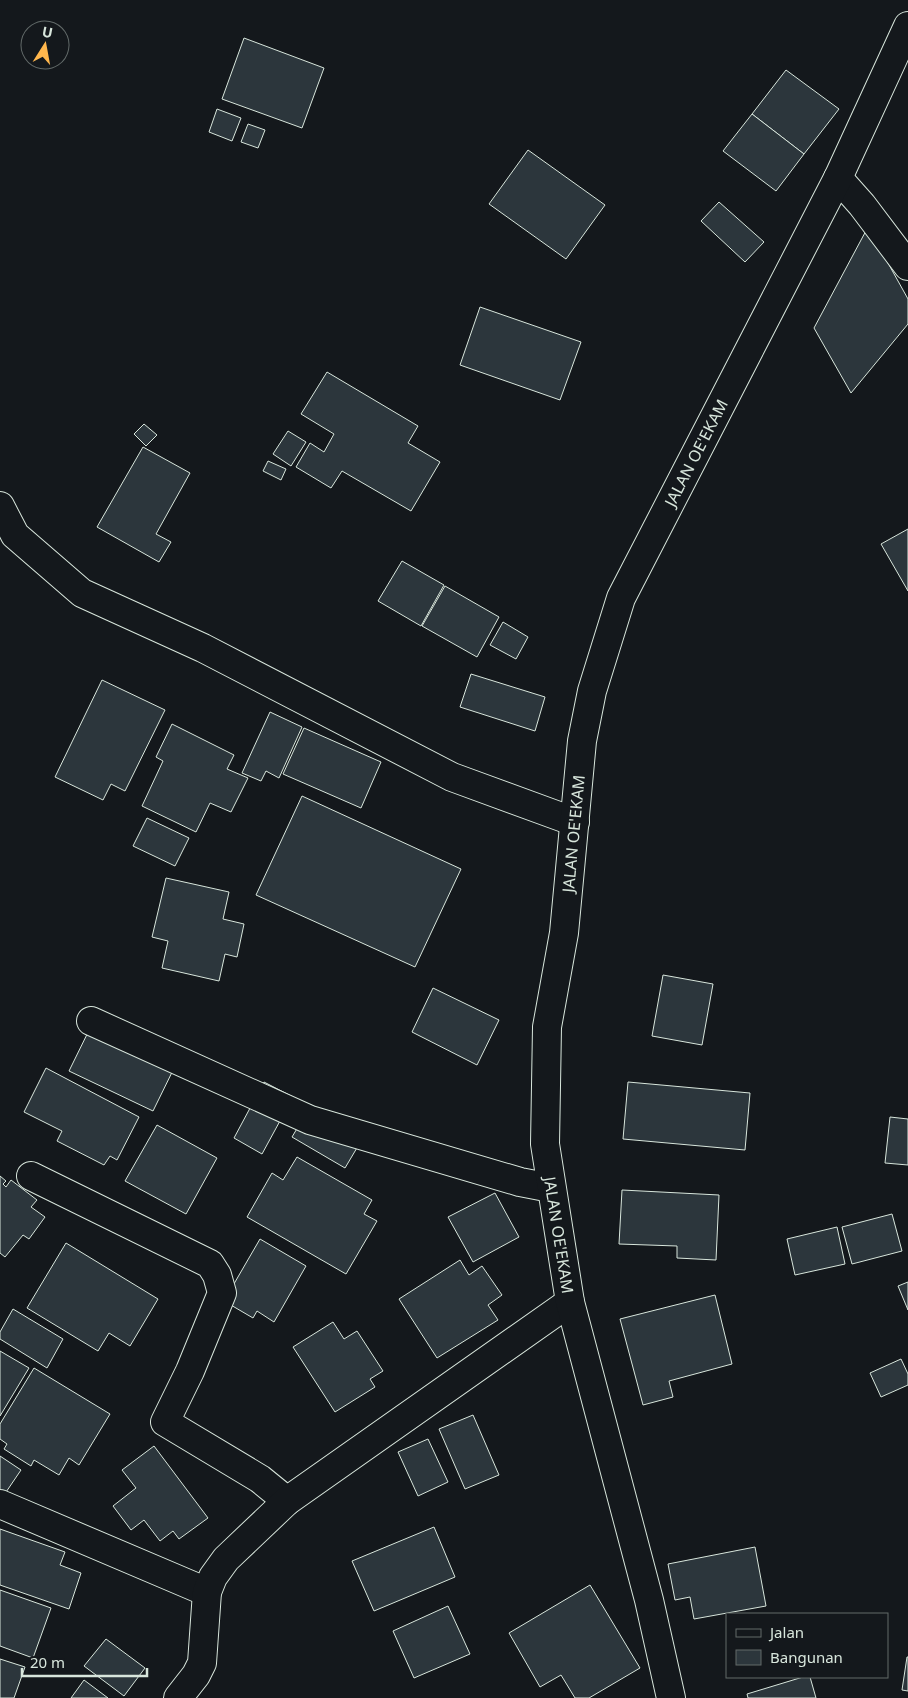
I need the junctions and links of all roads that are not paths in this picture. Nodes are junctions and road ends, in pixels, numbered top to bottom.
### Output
1 (908, 26) edge
2 (838, 178) junction
3 (908, 266) edge
4 (0, 506) edge
5 (575, 822) junction
6 (91, 1020) dead end
7 (31, 1176) dead end
8 (551, 1188) junction
9 (570, 1302) junction
10 (287, 1501) junction
11 (0, 1504) edge
12 (207, 1592) junction
13 (178, 1698) edge
14 (671, 1698) edge

1 - 2 street, JALAN OE'EKAM
2 - 3 street
2 - 5 street, JALAN OE'EKAM
4 - 5 street
5 - 8 street, JALAN OE'EKAM
6 - 8 street
7 - 10 street
8 - 9 street, JALAN OE'EKAM
9 - 10 street
9 - 14 street, JALAN OE'EKAM
10 - 12 street
11 - 12 street
12 - 13 street

